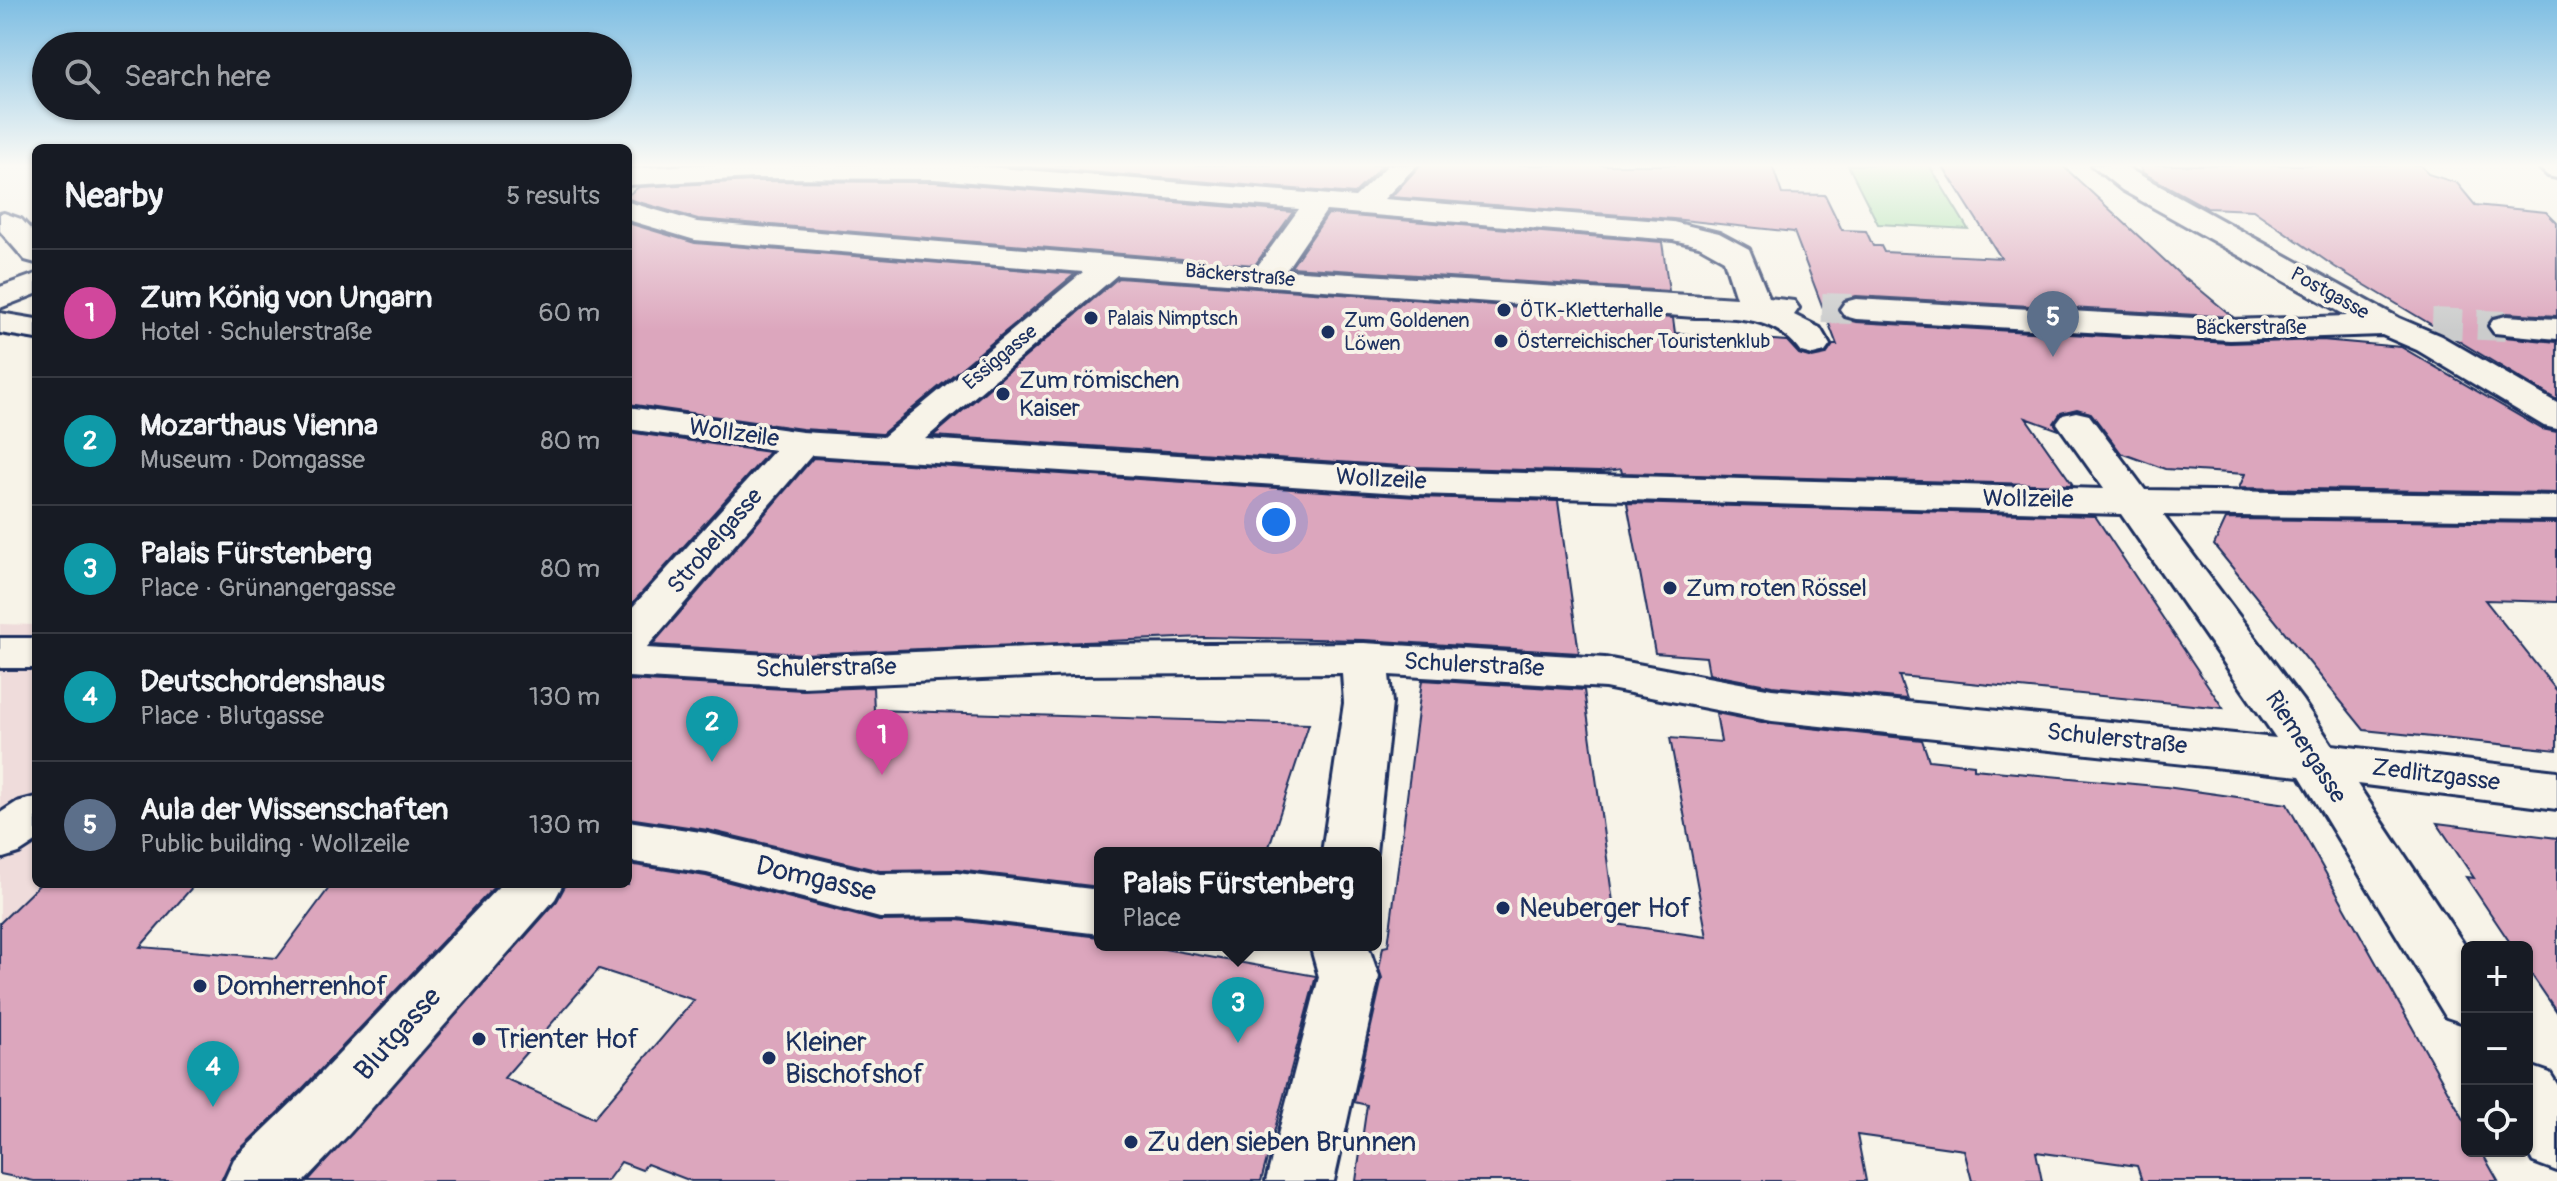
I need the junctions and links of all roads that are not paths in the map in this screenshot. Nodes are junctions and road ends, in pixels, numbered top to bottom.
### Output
1 (655, 220) edge
2 (1306, 220) edge
3 (1546, 220) edge
4 (2197, 220) edge
5 (2, 222) edge
6 (32, 249) edge
7 (1110, 265) junction
8 (1265, 278) junction
9 (32, 285) edge
10 (0, 298) edge
11 (1756, 308) junction
12 (1822, 308) tunnel mouth
13 (1856, 309) tunnel mouth
14 (0, 323) edge
15 (2432, 323) tunnel mouth
16 (2387, 325) junction
17 (2506, 326) tunnel mouth
18 (32, 328) edge
19 (2557, 329) edge
20 (1813, 345) tunnel mouth
21 (2065, 407) dead end
22 (2557, 418) edge
23 (632, 419) edge
24 (802, 443) junction
25 (891, 449) junction
26 (2136, 502) junction
27 (2557, 508) edge
28 (632, 635) edge
29 (0, 653) edge
30 (32, 653) edge
31 (1364, 658) junction
32 (632, 662) edge
33 (2315, 760) junction
34 (2557, 790) edge
35 (32, 819) edge
36 (0, 839) edge
37 (632, 842) edge
38 (1350, 847) edge
39 (531, 888) edge
40 (1094, 911) edge
41 (1341, 951) edge
42 (2461, 990) edge
43 (2533, 1103) edge
44 (2557, 1141) edge
45 (258, 1181) edge
46 (1300, 1181) edge

1 - 7 street, Bäckerstraße
2 - 8 street
3 - 11 street
4 - 16 street, Postgasse
5 - 6 street
7 - 8 street, Bäckerstraße
7 - 25 street, Essiggasse
8 - 11 street, Bäckerstraße
9 - 10 street
11 - 12 street, Bäckerstraße
11 - 20 street
13 - 16 street, Bäckerstraße
14 - 18 street
15 - 16 street, Bäckerstraße
16 - 22 street, Postgasse
17 - 19 street
21 - 26 street
23 - 24 street, Wollzeile
24 - 25 street, Wollzeile
24 - 28 street, Strobelgasse
25 - 26 street, Wollzeile
26 - 27 street, Wollzeile
26 - 33 street, Riemergasse
29 - 30 street
31 - 32 street, Schulerstraße
31 - 33 street, Schulerstraße
31 - 38 street
33 - 34 street, Zedlitzgasse
33 - 42 street, Riemergasse
35 - 36 street
37 - 40 street, Domgasse
39 - 45 street, Blutgasse
41 - 46 street
43 - 44 street

